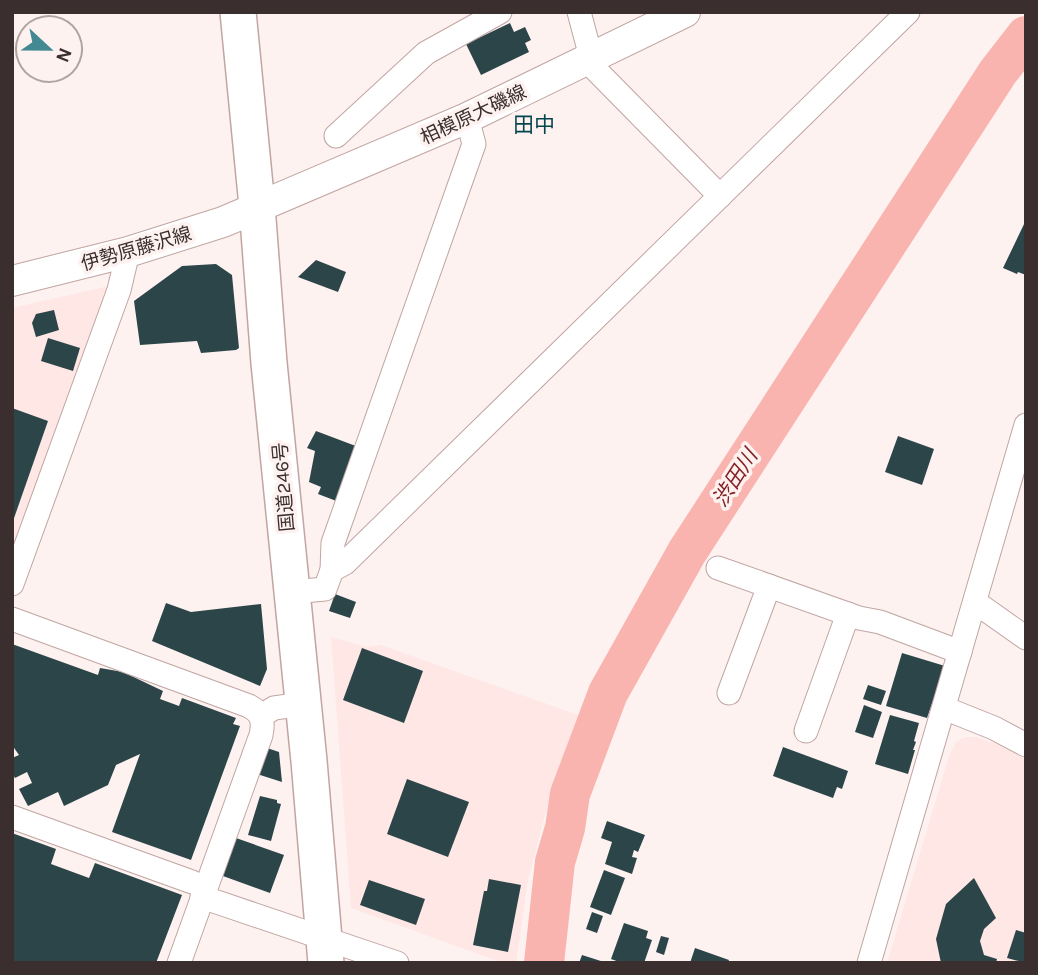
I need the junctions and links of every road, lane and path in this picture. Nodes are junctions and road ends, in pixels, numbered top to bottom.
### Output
1 (239, 12) edge
2 (500, 12) edge
3 (579, 12) edge
4 (685, 12) edge
5 (908, 12) edge
6 (589, 59) junction
7 (467, 118) junction
8 (336, 136) dead end
9 (720, 196) junction
10 (257, 206) junction
11 (128, 252) junction
12 (12, 281) edge
13 (1026, 425) edge
14 (718, 568) dead end
15 (332, 570) junction
16 (12, 584) edge
17 (769, 586) junction
18 (292, 593) junction
19 (975, 602) junction
20 (848, 614) junction
21 (12, 619) edge
22 (1026, 638) edge
23 (960, 652) junction
24 (729, 693) dead end
25 (303, 704) junction
26 (944, 708) junction
27 (261, 716) junction
28 (806, 731) dead end
29 (1026, 745) edge
30 (12, 817) edge
31 (197, 889) junction
32 (325, 950) edge
33 (178, 963) edge
34 (397, 963) edge
35 (869, 963) edge

1 - 10 highway, 国道246号
2 - 8 street
3 - 6 street
4 - 6 main road, 相模原大磯線
5 - 9 street
6 - 7 main road, 相模原大磯線
6 - 9 street
7 - 10 main road, 相模原大磯線
7 - 15 street
9 - 15 street
10 - 11 main road, 伊勢原藤沢線
10 - 18 highway, 国道246号
11 - 12 main road, 伊勢原藤沢線
11 - 16 street
13 - 19 street
14 - 17 street
15 - 18 street
17 - 20 street
17 - 24 street
18 - 25 highway, 国道246号
19 - 22 street
19 - 23 street
20 - 23 street
20 - 28 street
21 - 27 street
23 - 26 street
25 - 27 street
25 - 32 highway, 国道246号
26 - 29 street
26 - 35 street
27 - 31 street
30 - 31 street
31 - 32 street
31 - 33 street
32 - 34 street

